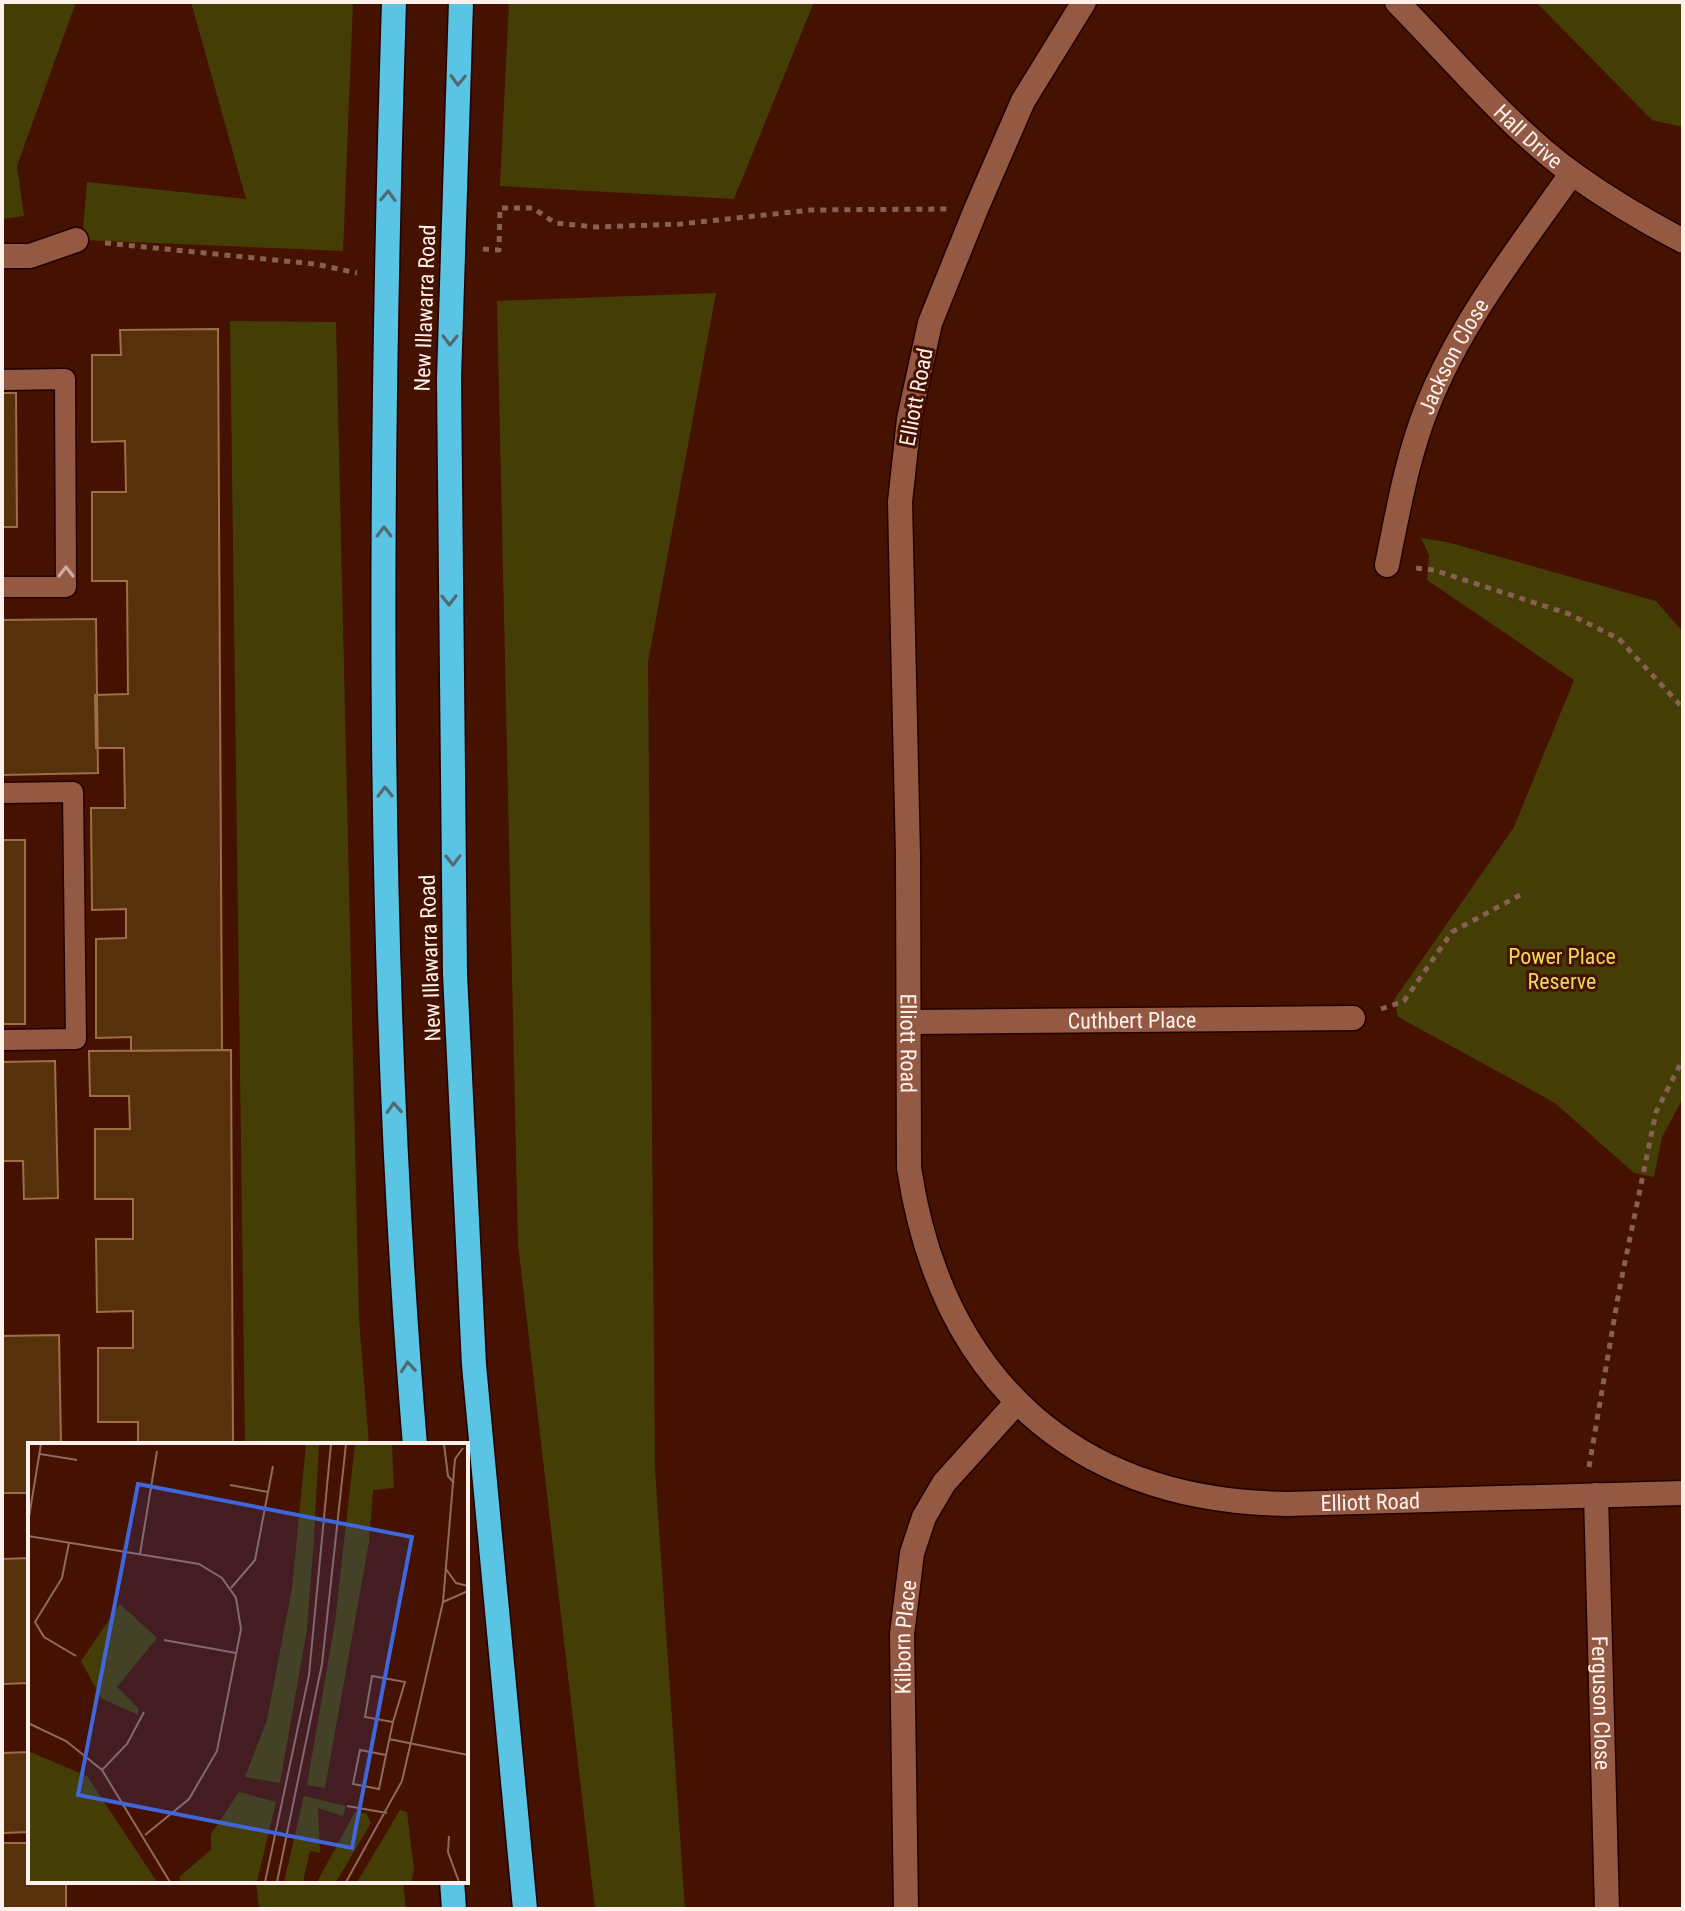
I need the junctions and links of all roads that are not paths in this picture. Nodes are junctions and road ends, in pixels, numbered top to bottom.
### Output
1 (394, 2) edge
2 (461, 2) edge
3 (1084, 2) edge
4 (1397, 2) edge
5 (1572, 173) junction
6 (76, 240) road end
7 (1683, 241) edge
8 (2, 256) edge
9 (2, 380) edge
10 (1387, 565) dead end
11 (2, 587) edge
12 (2, 793) edge
13 (1353, 1018) road end
14 (910, 1022) junction
15 (2, 1040) edge
16 (1017, 1402) junction
17 (415, 1443) edge
18 (1683, 1493) edge
19 (1590, 1495) junction
20 (452, 1883) edge
21 (454, 1909) edge
22 (525, 1909) edge
23 (906, 1909) edge
24 (1607, 1909) edge

17 -> 1 highway, New Illawarra Road
2 -> 22 highway, New Illawarra Road
3 - 14 street, Elliott Road
4 - 5 street, Hall Drive
5 - 7 street, Hall Drive
5 - 10 street, Jackson Close
6 - 8 street
11 -> 9 lane
12 - 15 lane
13 - 14 street, Cuthbert Place
14 - 16 street, Elliott Road
16 - 19 street, Elliott Road
16 - 23 street, Kilborn Place
18 - 19 street, Elliott Road
19 - 24 street, Ferguson Close
20 - 21 highway

